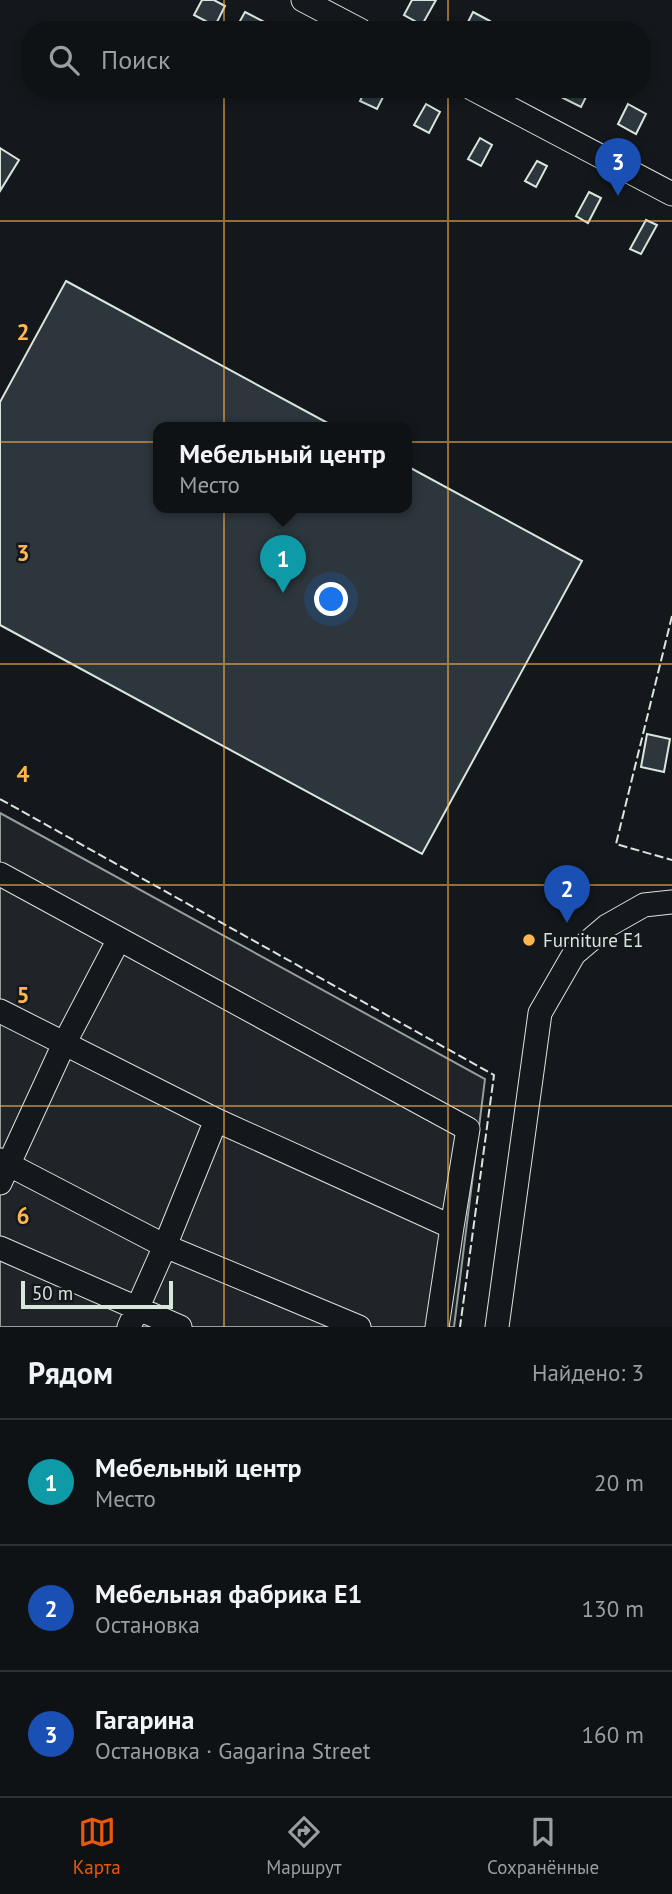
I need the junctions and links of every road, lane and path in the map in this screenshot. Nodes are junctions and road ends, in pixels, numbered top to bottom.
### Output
1 (303, 0) edge
2 (343, 21) edge
3 (490, 98) edge
4 (672, 194) edge
5 (0, 874) edge
6 (672, 902) edge
7 (119, 939) junction
8 (0, 1011) edge
9 (64, 1044) junction
10 (216, 1120) junction
11 (3, 1169) edge
12 (452, 1227) junction
13 (165, 1246) junction
14 (0, 1248) edge
15 (133, 1318) edge
16 (180, 1327) edge
17 (359, 1327) edge
18 (437, 1327) edge
19 (497, 1327) edge

1 - 2 street
3 - 4 street
5 - 7 street
6 - 19 street
7 - 9 street
7 - 12 street
8 - 9 street
9 - 10 street
9 - 11 street
10 - 12 street
10 - 13 street
11 - 13 street
12 - 18 street
13 - 15 street
13 - 17 street
14 - 15 street
15 - 16 street

